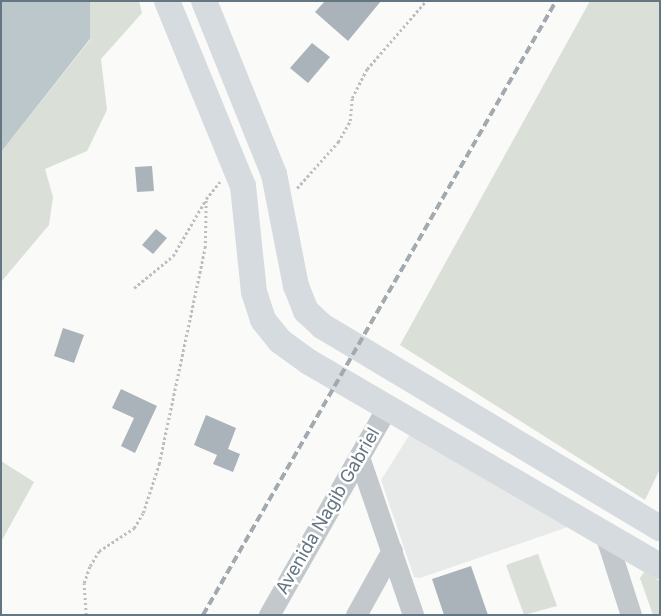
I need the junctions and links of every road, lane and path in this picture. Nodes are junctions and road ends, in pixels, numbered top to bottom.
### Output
1 (167, 1) edge
2 (204, 1) edge
3 (426, 1) edge
4 (232, 159) junction
5 (206, 199) junction
6 (281, 205) junction
7 (134, 288) dead end
8 (377, 402) junction
9 (359, 457) junction
10 (576, 480) junction
11 (620, 506) junction
12 (560, 508) junction
13 (660, 528) edge
14 (605, 534) junction
15 (392, 550) junction
16 (660, 566) edge
17 (86, 615) edge
18 (269, 615) edge
19 (356, 615) edge
20 (413, 615) edge
21 (631, 615) edge

1 - 4 main road
2 - 6 main road
3 - 6 path
4 - 5 path
4 - 8 main road
5 - 7 path
5 - 17 path
6 - 10 main road
8 - 9 street, Avenida Nagib Gabriel
8 - 12 main road
9 - 15 street
9 - 18 street, Avenida Nagib Gabriel
10 - 11 main road
10 - 12 main road
11 - 13 main road
11 - 14 main road
12 - 14 main road
14 - 16 main road
14 - 21 street
15 - 19 street
15 - 20 street

